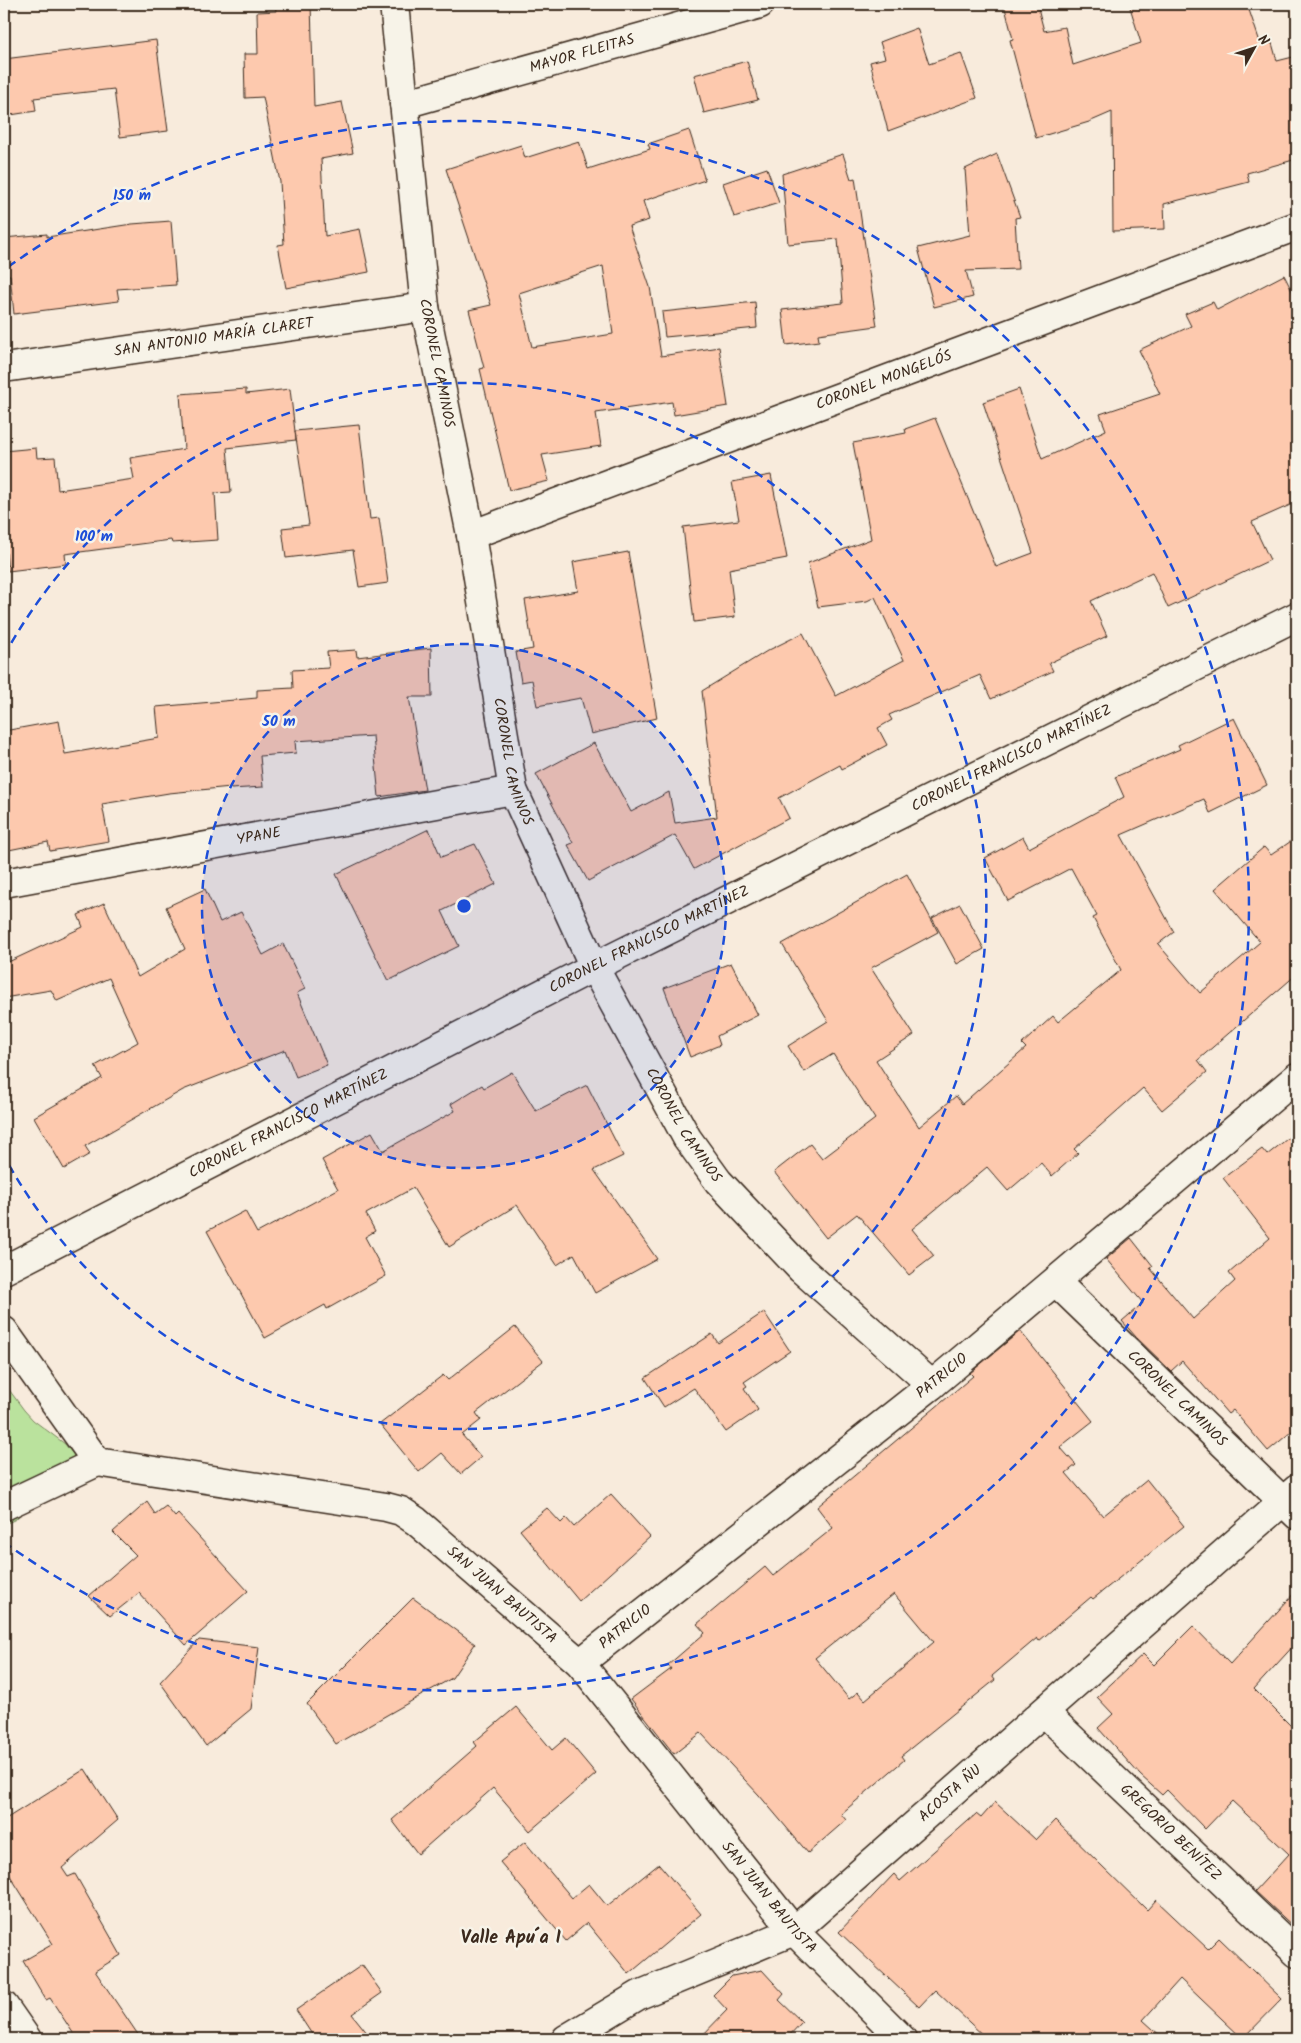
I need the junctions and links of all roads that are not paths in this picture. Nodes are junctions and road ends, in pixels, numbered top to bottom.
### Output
1 (394, 4) edge
2 (760, 4) edge
3 (404, 104) junction
4 (1297, 226) edge
5 (425, 306) junction
6 (4, 368) edge
7 (471, 535) junction
8 (1297, 616) edge
9 (513, 790) junction
10 (4, 883) edge
11 (594, 966) junction
12 (1297, 1077) edge
13 (4, 1270) edge
14 (1056, 1282) junction
15 (4, 1331) edge
16 (932, 1385) junction
17 (97, 1462) junction
18 (1292, 1502) edge
19 (4, 1506) edge
20 (580, 1663) junction
21 (1044, 1712) junction
22 (794, 1931) junction
23 (1297, 1952) edge
24 (4, 2006) edge
25 (27, 2039) edge
26 (566, 2039) edge
27 (902, 2039) edge

1 - 3 street, CORONEL CAMINOS
2 - 3 street, MAYOR FLEITAS
3 - 5 street, CORONEL CAMINOS
4 - 7 street, CORONEL MONGELÓS
5 - 6 street, SAN ANTONIO MARÍA CLARET
5 - 7 street, CORONEL CAMINOS
7 - 9 street, CORONEL CAMINOS
8 - 11 street, CORONEL FRANCISCO MARTÍNEZ
9 - 10 street, YPANE
9 - 11 street, CORONEL CAMINOS
11 - 13 street, CORONEL FRANCISCO MARTÍNEZ
11 - 16 street, CORONEL CAMINOS
12 - 14 street, PATRICIO
14 - 16 street, PATRICIO
14 - 18 street, CORONEL CAMINOS
15 - 17 street
16 - 20 street, PATRICIO
17 - 19 street
17 - 20 street, SAN JUAN BAUTISTA
18 - 21 street, ACOSTA ÑU
20 - 22 street, SAN JUAN BAUTISTA
21 - 22 street, ACOSTA ÑU
21 - 23 street, GREGORIO BENÍTEZ
22 - 26 street, ACOSTA ÑU
22 - 27 street, SAN JUAN BAUTISTA
24 - 25 street

